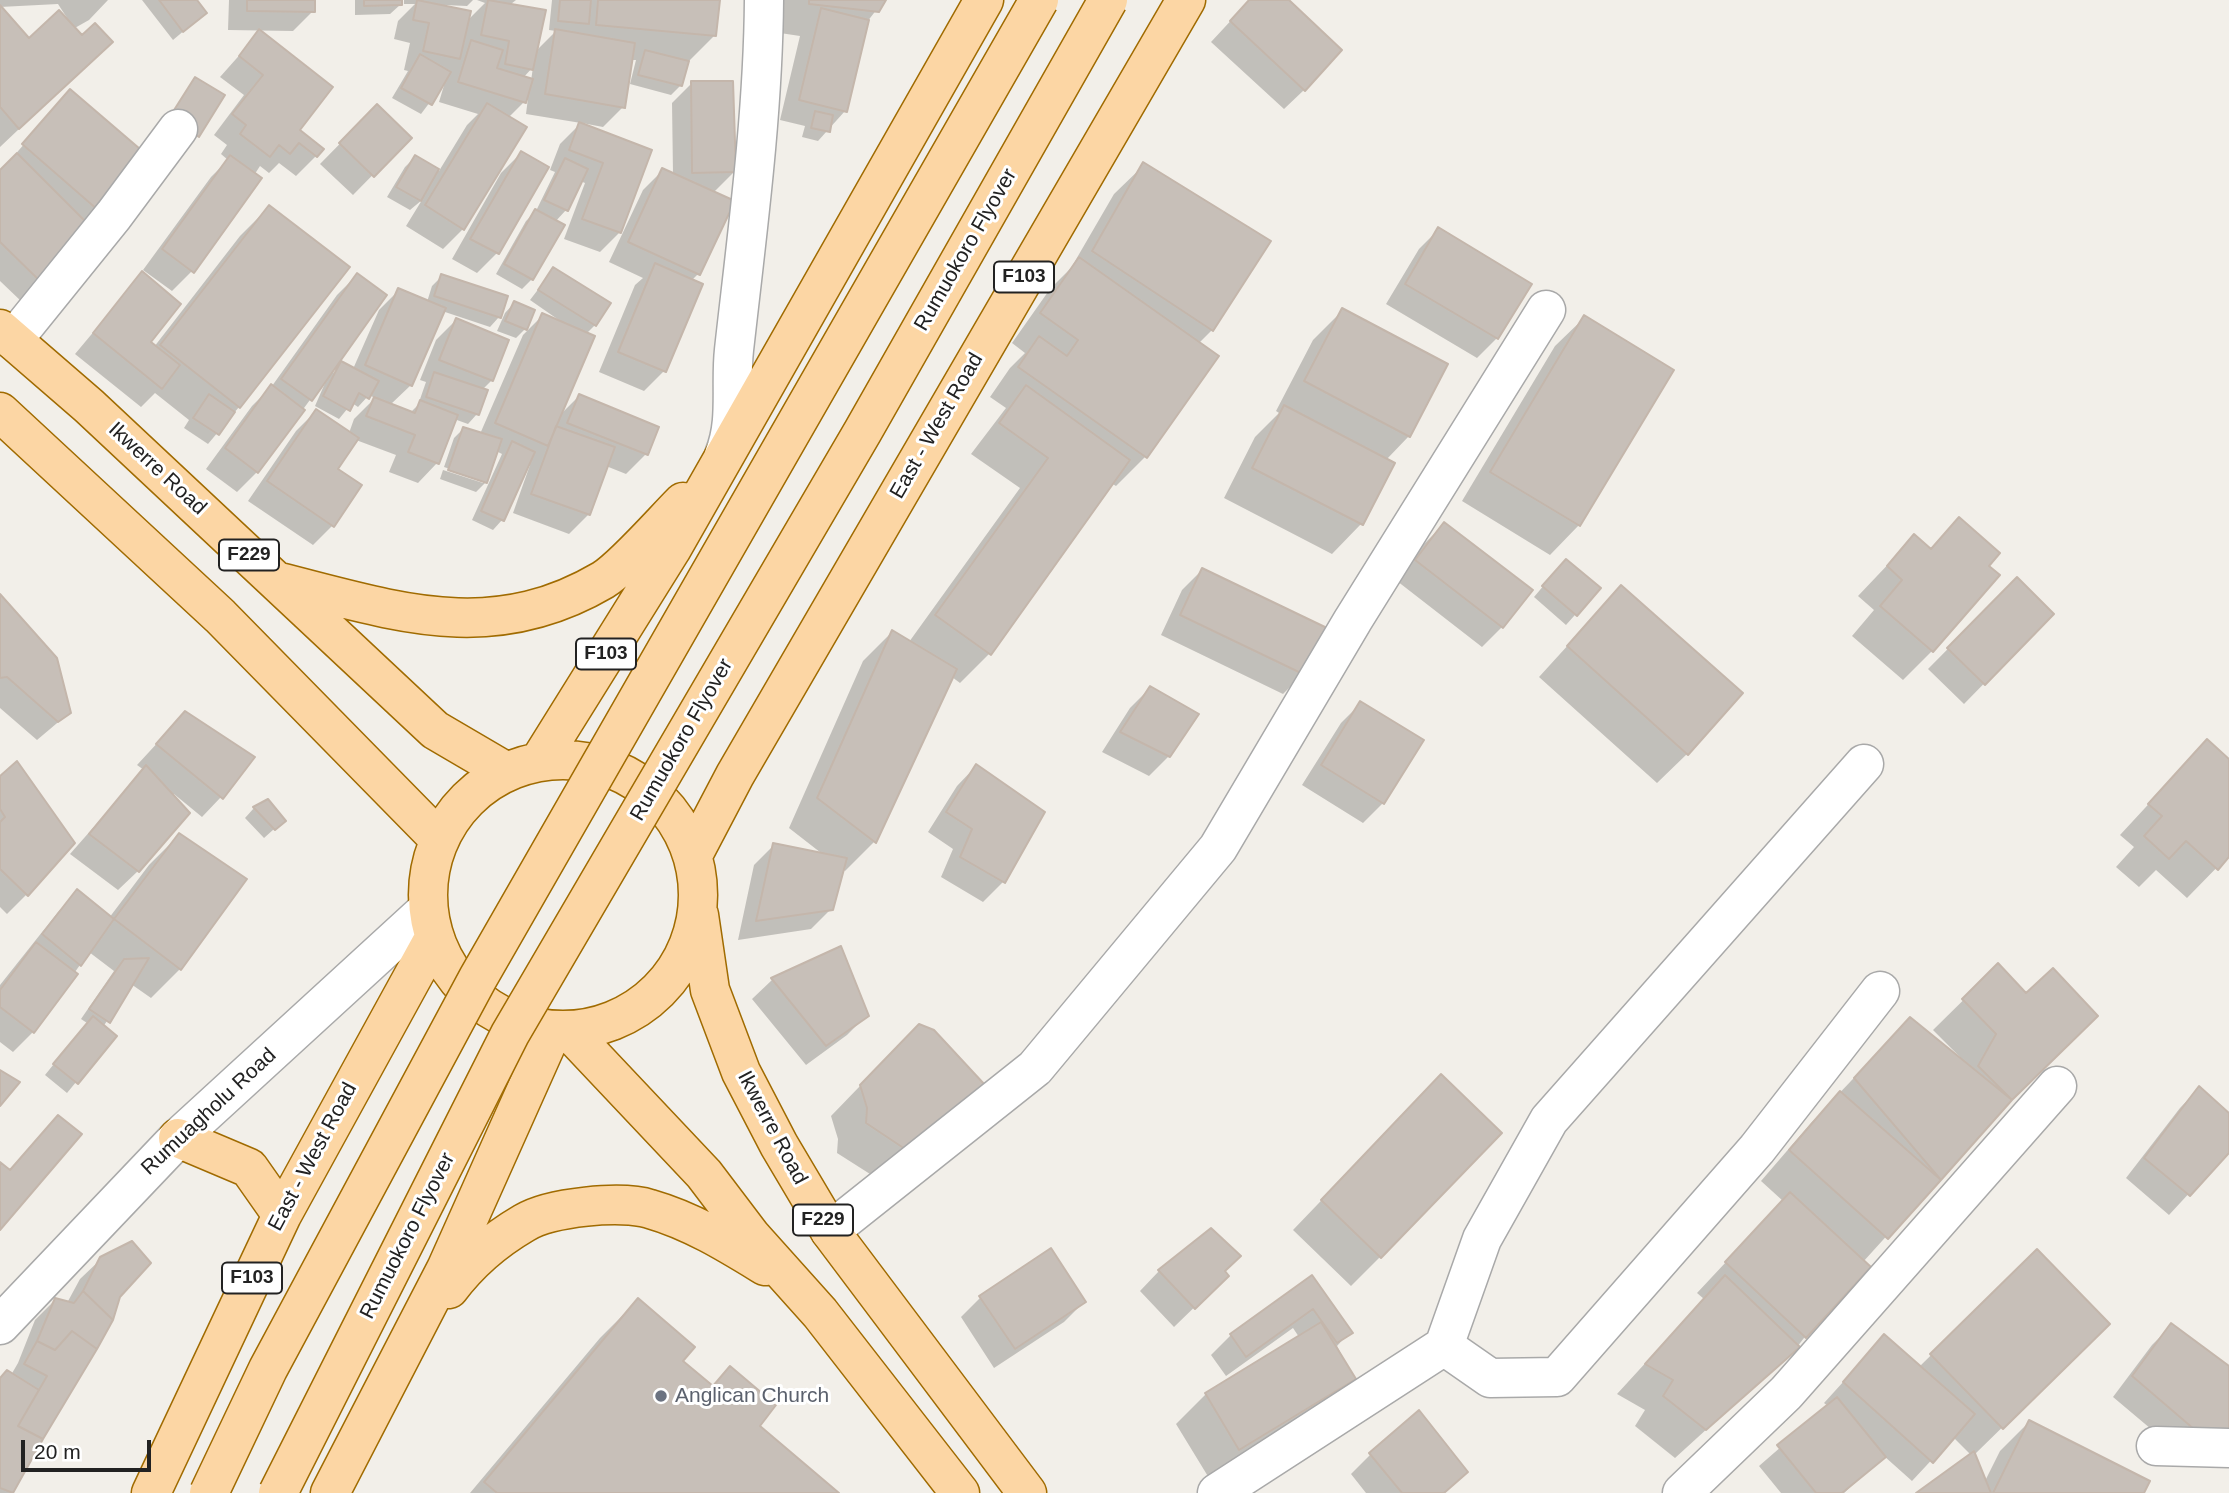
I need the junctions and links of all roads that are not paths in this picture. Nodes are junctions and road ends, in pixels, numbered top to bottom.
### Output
1 (764, 0) edge
2 (984, 0) edge
3 (1039, 0) edge
4 (1108, 0) edge
5 (1186, 0) edge
6 (178, 129) dead end
7 (1546, 310) dead end
8 (6, 334) edge
9 (0, 411) edge
10 (719, 466) junction
11 (277, 581) junction
12 (542, 757) junction
13 (1864, 764) dead end
14 (505, 771) junction
15 (439, 839) junction
16 (693, 855) junction
17 (698, 906) junction
18 (431, 924) junction
19 (1880, 990) dead end
20 (560, 1032) junction
21 (2057, 1086) dead end
22 (178, 1138) junction
23 (282, 1215) junction
24 (830, 1231) junction
25 (794, 1283) junction
26 (0, 1325) edge
27 (409, 1345) junction
28 (1444, 1346) junction
29 (2156, 1446) dead end
30 (2229, 1448) edge
31 (151, 1493) edge
32 (209, 1493) edge
33 (278, 1493) edge
34 (330, 1493) edge
35 (960, 1493) edge
36 (1027, 1493) edge
37 (1217, 1493) edge
38 (1682, 1493) edge

1 - 10 street
2 - 10 main road, F103
3 - 32 main road, bridge
4 - 33 main road, Rumuokoro Flyover, bridge
5 - 16 main road, East - West Road / F103
6 - 8 street
7 - 24 street
8 - 11 main road, Ikwerre Road / F229
9 - 15 main road
10 - 11 main road
10 - 12 main road, F103
11 - 14 main road, Ikwerre Road / F229
12 - 14 main road
12 - 16 main road
13 - 28 street
14 - 15 main road
15 - 18 main road
16 - 17 main road, Ikwerre Road
17 - 20 main road
17 - 24 main road, Ikwerre Road / F229
18 - 20 main road
18 - 22 street, Rumuagholu Road
18 - 23 main road, East - West Road / F103
19 - 28 street
20 - 25 main road
20 - 27 main road
21 - 38 street
22 - 23 main road
22 - 26 street, Rumuagholu Road
23 - 31 main road, East - West Road / F103
24 - 36 main road, Ikwerre Road / F229
25 - 27 main road
25 - 35 main road
27 - 34 main road
28 - 37 street
29 - 30 street

